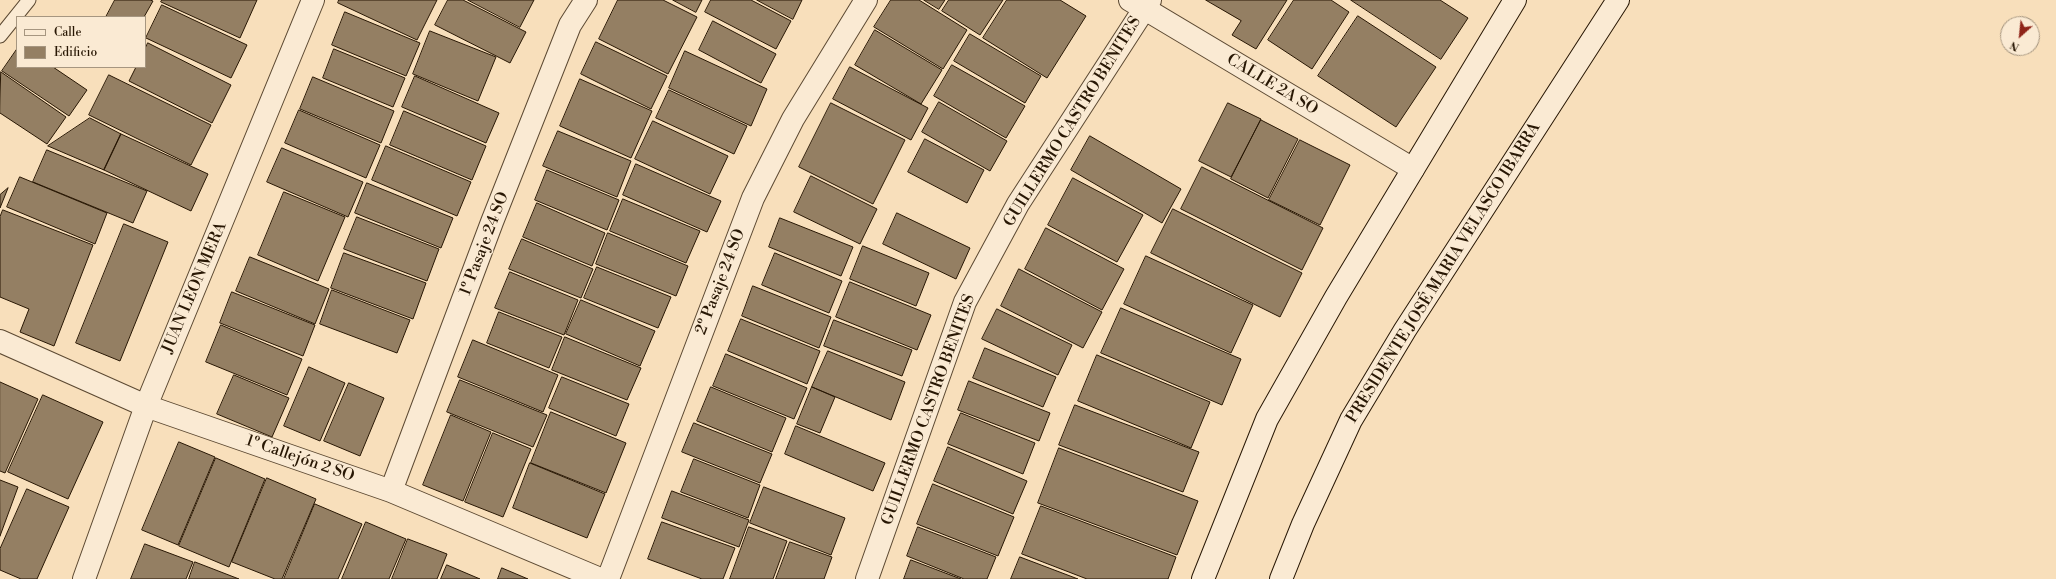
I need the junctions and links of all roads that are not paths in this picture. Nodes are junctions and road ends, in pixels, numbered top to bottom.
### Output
1 (29, 0) edge
2 (313, 0) edge
3 (586, 0) edge
4 (866, 0) edge
5 (1515, 0) edge
6 (1618, 0) edge
7 (1142, 3) edge
8 (16, 16) edge
9 (16, 16) edge
10 (0, 36) edge
11 (1413, 169) junction
12 (0, 342) edge
13 (146, 406) junction
14 (390, 491) junction
15 (84, 579) edge
16 (600, 579) edge
17 (608, 579) edge
18 (867, 579) edge
19 (1203, 579) edge
20 (1281, 579) edge

1 - 9 lane
2 - 13 street, JUAN LEON MERA
3 - 14 street, 1º Pasaje 24 SO
4 - 17 street, 2º Pasaje 24 SO
5 - 11 street
6 - 20 street, PRESIDENTE JOSÉ MARIA VELASCO IBARRA
7 - 11 street, CALLE 2A SO
7 - 18 street, GUILLERMO CASTRO BENITES
8 - 10 lane
11 - 19 street
12 - 13 street, 1º Callejón 2 SO
13 - 14 street, 1º Callejón 2 SO
13 - 15 street, JUAN LEON MERA
14 - 16 street, 1º Callejón 2 SO

